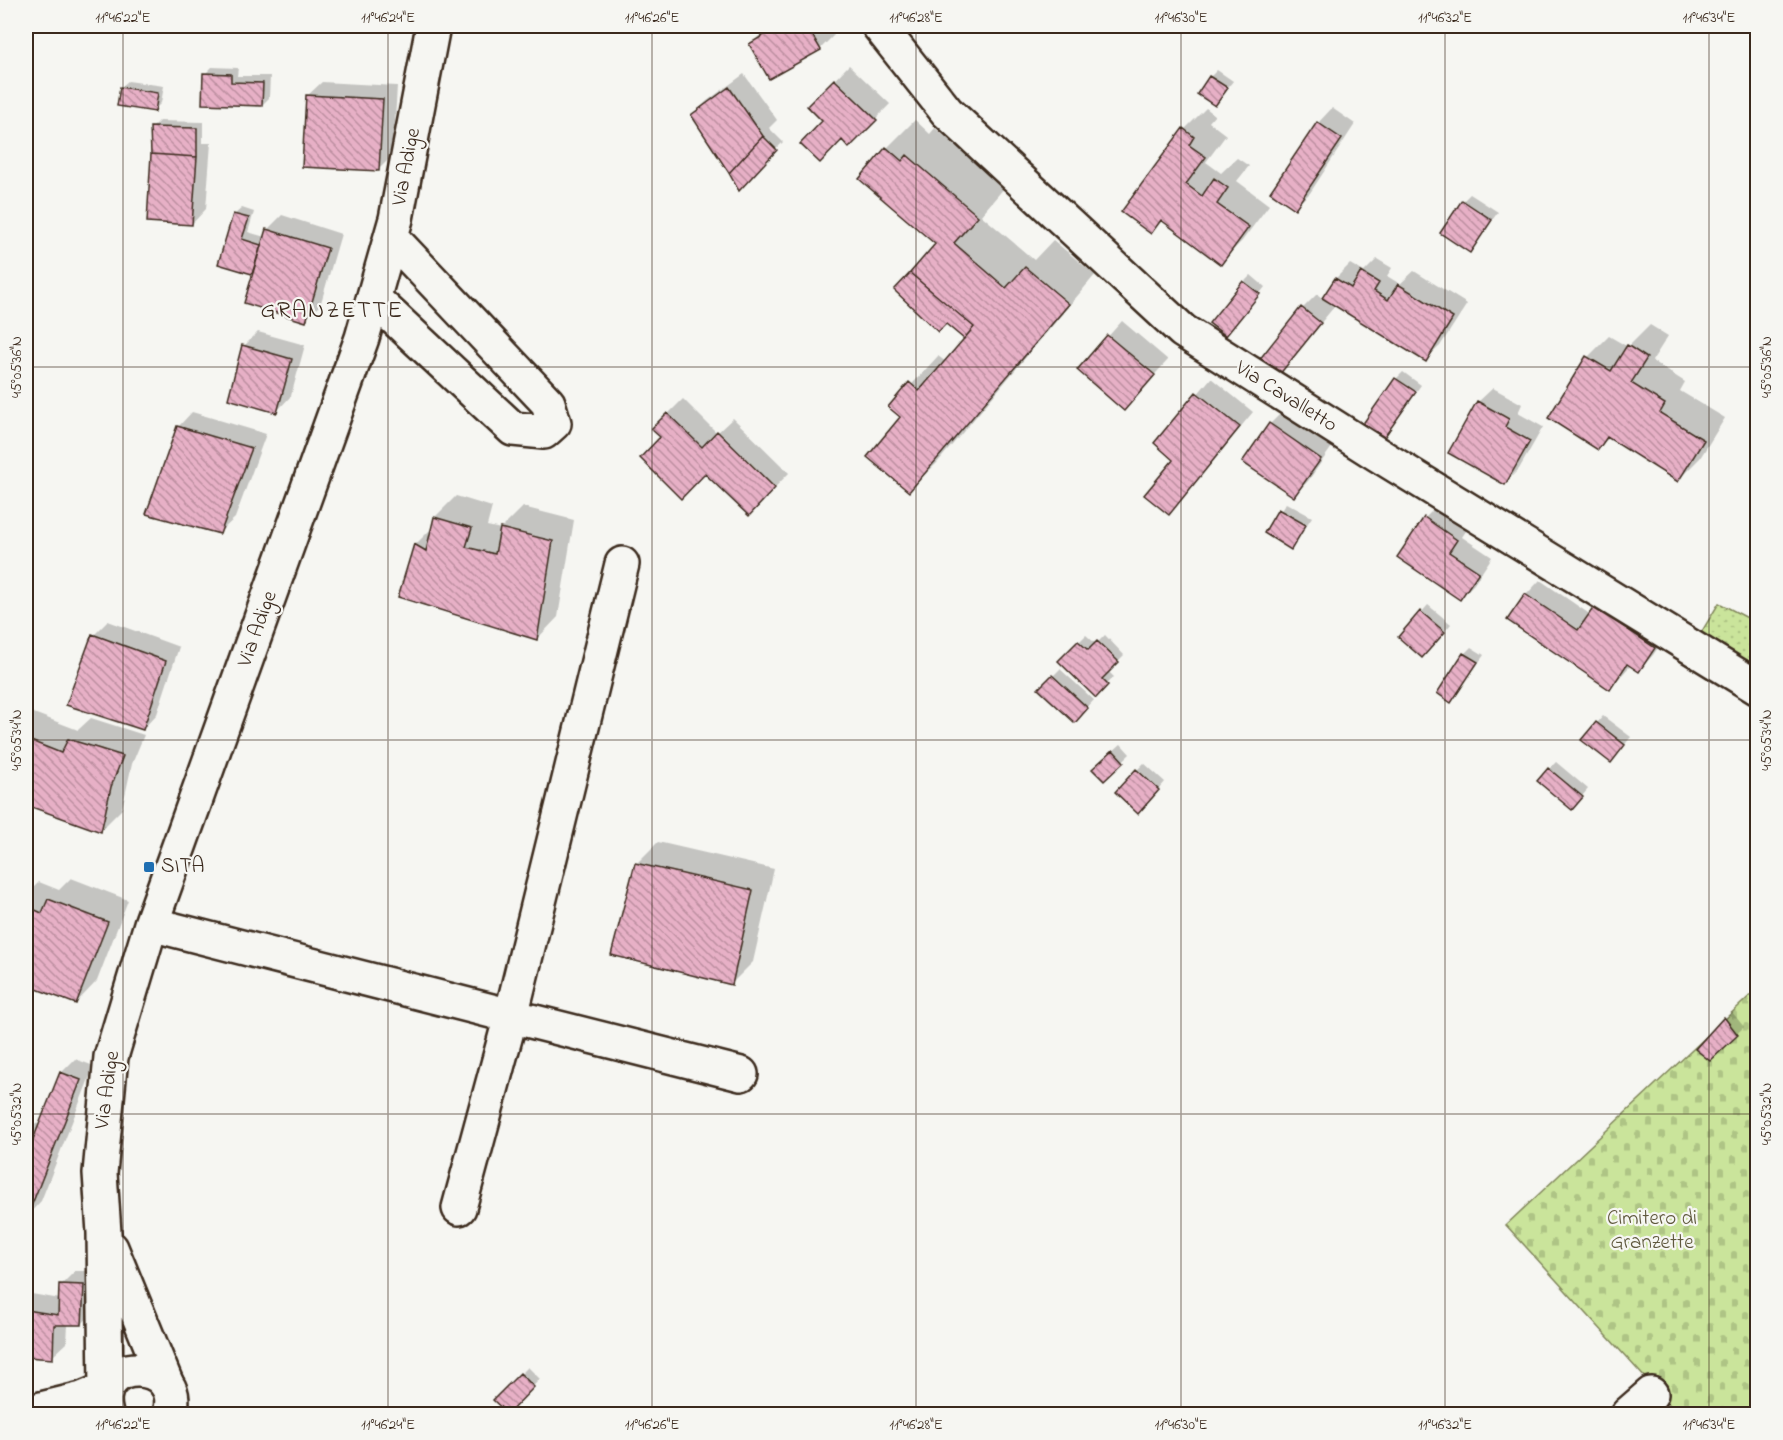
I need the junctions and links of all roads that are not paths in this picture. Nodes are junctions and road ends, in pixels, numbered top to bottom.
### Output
1 (433, 26) edge
2 (879, 26) edge
3 (391, 237) junction
4 (374, 299) junction
5 (622, 564) dead end
6 (1758, 688) edge
7 (152, 924) junction
8 (511, 1016) junction
9 (741, 1074) dead end
10 (459, 1208) dead end
11 (104, 1233) junction
12 (173, 1404) edge
13 (100, 1406) edge
14 (33, 1408) edge

1 - 3 street, Via Adige
2 - 6 street, Via Cavalletto
3 - 4 street, Via Adige
3 - 4 street
4 - 7 street, Via Adige
5 - 8 street
7 - 8 street
7 - 11 street, Via Adige
8 - 9 street
8 - 10 street
11 - 12 street, Via Adige
11 - 13 street, Via Adige
12 - 13 street
13 - 14 street

